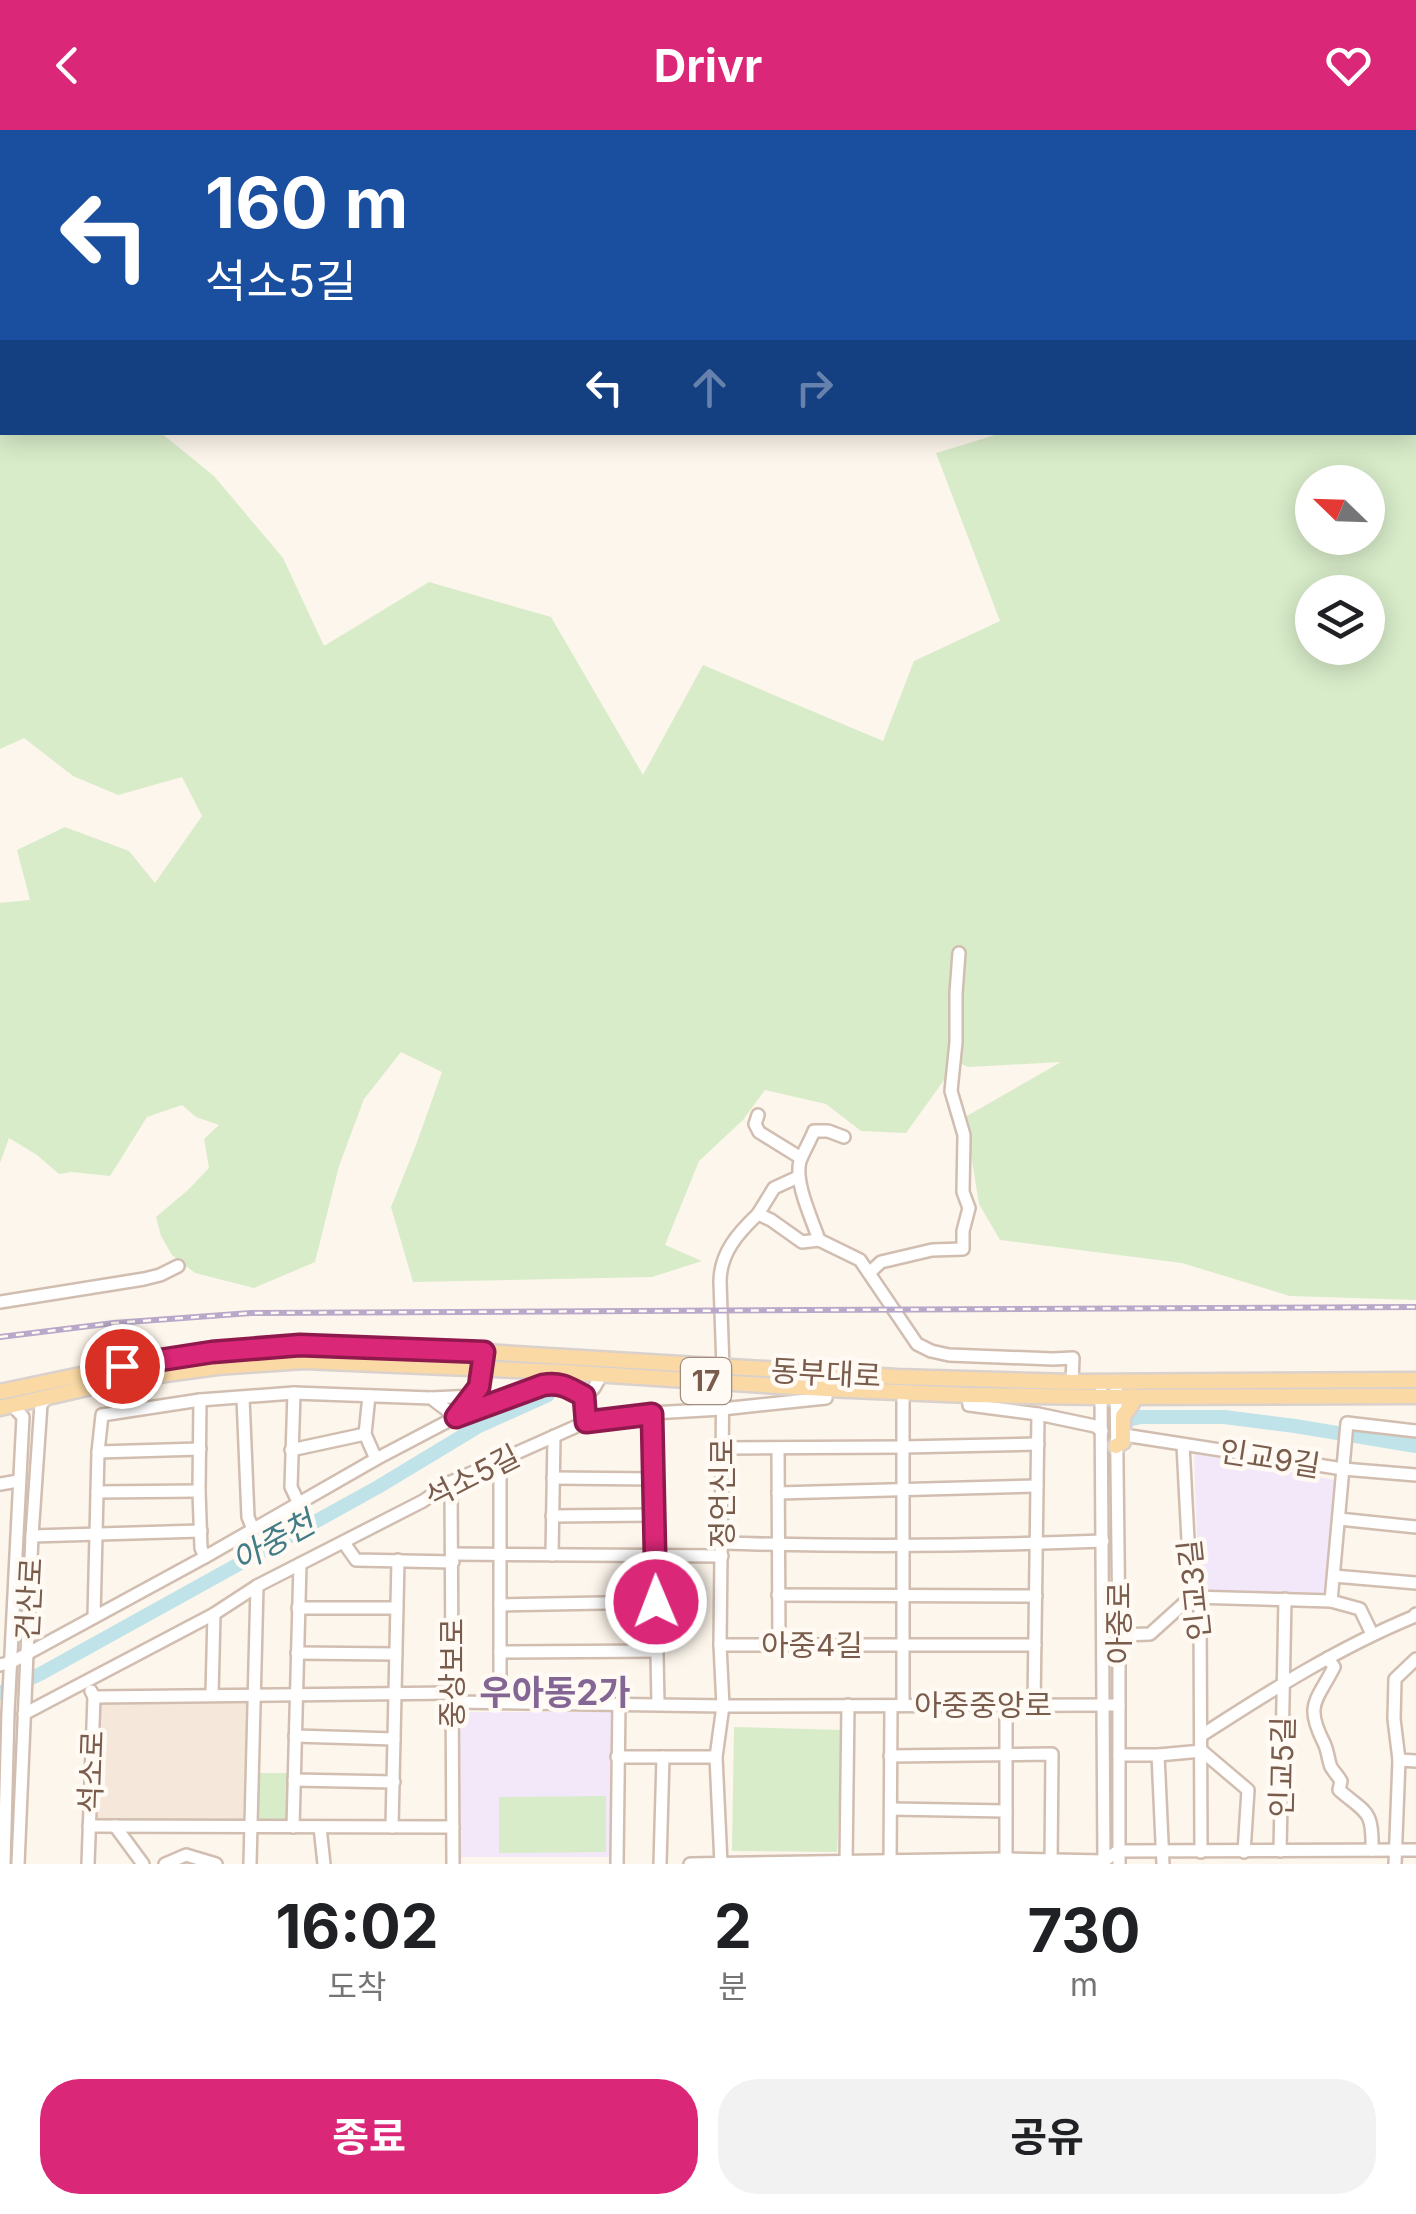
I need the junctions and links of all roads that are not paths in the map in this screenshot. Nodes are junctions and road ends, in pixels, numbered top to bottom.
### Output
1 (960, 953) dead end
2 (758, 1115) dead end
3 (844, 1137) dead end
4 (801, 1158) junction
5 (798, 1177) junction
6 (758, 1214) junction
7 (819, 1240) junction
8 (178, 1266) dead end
9 (869, 1273) junction
10 (0, 1302) edge
11 (484, 1352) junction
12 (482, 1370) junction
13 (602, 1374) junction
14 (722, 1375) junction
15 (557, 1378) junction
16 (1416, 1380) edge
17 (1072, 1382) junction
18 (826, 1389) junction
19 (902, 1391) junction
20 (1113, 1391) junction
21 (0, 1392) edge
22 (294, 1393) junction
23 (968, 1394) junction
24 (369, 1396) junction
25 (474, 1396) junction
26 (584, 1396) junction
27 (1416, 1396) edge
28 (48, 1397) junction
29 (243, 1398) junction
30 (431, 1398) junction
31 (200, 1400) junction
32 (6, 1406) edge
33 (722, 1409) junction
34 (652, 1414) junction
35 (1038, 1414) junction
36 (456, 1417) junction
37 (586, 1422) junction
38 (1102, 1431) junction
39 (1416, 1431) edge
40 (365, 1434) junction
41 (554, 1436) junction
42 (1120, 1440) junction
43 (1038, 1444) junction
44 (1183, 1445) junction
45 (722, 1448) junction
46 (778, 1448) junction
47 (903, 1448) junction
48 (200, 1449) junction
49 (291, 1450) junction
50 (98, 1452) junction
51 (500, 1458) junction
52 (376, 1459) junction
53 (1343, 1465) junction
54 (1416, 1475) edge
55 (553, 1478) junction
56 (654, 1479) junction
57 (18, 1480) junction
58 (451, 1482) junction
59 (0, 1484) edge
60 (1037, 1486) junction
61 (903, 1490) junction
62 (199, 1491) junction
63 (97, 1492) junction
64 (778, 1493) junction
65 (300, 1504) junction
66 (552, 1516) junction
67 (654, 1516) junction
68 (1339, 1519) junction
69 (1416, 1527) edge
70 (254, 1530) junction
71 (202, 1531) junction
72 (95, 1535) junction
73 (32, 1536) junction
74 (1103, 1541) junction
75 (344, 1543) junction
76 (903, 1544) junction
77 (1036, 1544) junction
78 (778, 1545) junction
79 (722, 1550) junction
80 (500, 1554) junction
81 (552, 1554) junction
82 (655, 1555) junction
83 (205, 1557) junction
84 (453, 1558) junction
85 (398, 1560) junction
86 (300, 1564) junction
87 (1334, 1576) junction
88 (1416, 1583) edge
89 (257, 1586) junction
90 (14, 1587) junction
91 (0, 1590) edge
92 (778, 1595) junction
93 (903, 1596) junction
94 (1036, 1596) junction
95 (1191, 1597) junction
96 (1286, 1599) junction
97 (1330, 1601) junction
98 (656, 1602) junction
99 (500, 1605) junction
100 (298, 1608) junction
101 (397, 1608) junction
102 (214, 1614) junction
103 (1416, 1614) edge
104 (94, 1617) junction
105 (1372, 1634) junction
106 (1119, 1635) junction
107 (1035, 1644) junction
108 (720, 1645) junction
109 (778, 1645) junction
110 (903, 1645) junction
111 (657, 1651) junction
112 (500, 1652) junction
113 (298, 1653) junction
114 (396, 1654) junction
115 (1328, 1658) junction
116 (26, 1660) junction
117 (1416, 1660) edge
118 (8, 1665) edge
119 (86, 1682) junction
120 (1284, 1683) junction
121 (395, 1694) junction
122 (254, 1695) junction
123 (296, 1695) junction
124 (94, 1696) junction
125 (212, 1696) junction
126 (452, 1698) junction
127 (500, 1702) junction
128 (619, 1704) junction
129 (658, 1704) junction
130 (848, 1705) junction
131 (897, 1705) junction
132 (1102, 1705) junction
133 (1118, 1705) junction
134 (723, 1706) junction
135 (1006, 1706) junction
136 (1034, 1706) junction
137 (24, 1712) junction
138 (6, 1718) edge
139 (1202, 1735) junction
140 (295, 1736) junction
141 (394, 1738) junction
142 (1202, 1750) junction
143 (1119, 1754) junction
144 (1158, 1754) junction
145 (1006, 1755) junction
146 (716, 1756) junction
147 (890, 1756) junction
148 (617, 1757) junction
149 (663, 1757) junction
150 (1399, 1760) junction
151 (1416, 1761) edge
152 (294, 1780) junction
153 (394, 1782) junction
154 (891, 1809) junction
155 (1006, 1811) junction
156 (89, 1826) junction
157 (115, 1826) junction
158 (250, 1826) junction
159 (293, 1827) junction
160 (320, 1827) junction
161 (392, 1827) junction
162 (452, 1827) junction
163 (1372, 1850) junction
164 (1395, 1850) junction
165 (1416, 1850) edge
166 (1201, 1852) junction
167 (1244, 1852) junction
168 (1276, 1855) edge
169 (1118, 1857) edge
170 (1163, 1857) edge
171 (846, 1862) edge
172 (1006, 1862) edge
173 (1051, 1862) edge
174 (721, 1863) edge
175 (772, 1863) edge
176 (890, 1863) edge
177 (1104, 1863) edge
178 (4, 1864) edge
179 (18, 1864) edge
180 (88, 1864) edge
181 (144, 1864) edge
182 (165, 1864) edge
183 (216, 1864) edge
184 (250, 1864) edge
185 (324, 1864) edge
186 (453, 1864) edge
187 (617, 1864) edge
188 (660, 1864) edge
189 (690, 1864) edge
190 (1395, 1864) edge

1 - 9 street
2 - 4 street
3 - 4 street
4 - 5 street
5 - 6 street, 정언신로
5 - 7 street
6 - 7 street
6 - 14 street, 정언신로
7 - 9 street
8 - 10 street
9 - 17 street
11 - 12 street
11 - 14 main road, 동부대로 / 17
11 - 21 main road, 동부대로 / 17
12 - 15 main road, 동부대로 / 17
12 - 25 street
12 - 28 main road, 동부대로 / 17
13 - 14 main road, 동부대로 / 17
13 - 15 main road, 동부대로 / 17
13 - 26 street
14 - 17 main road, 동부대로 / 17
14 - 18 main road, 동부대로 / 17
14 - 33 street, 정언신로
15 - 26 street
15 - 36 street
16 - 20 main road, 동부대로 / 17
17 - 20 main road, 동부대로 / 17
18 - 19 main road, 동부대로 / 17
18 - 33 street, 석소5길
19 - 23 main road, 동부대로 / 17
19 - 47 street, 아중4길
20 - 23 main road, 동부대로 / 17
20 - 27 main road, 동부대로 / 17
20 - 38 street, 아중로
20 - 42 main road
22 - 24 street
22 - 29 street
22 - 49 street
23 - 35 street
24 - 30 street
24 - 40 street
25 - 30 street
25 - 36 street
26 - 37 street
28 - 32 main road, 동부대로 / 17
28 - 73 street, 건산로
29 - 31 street
29 - 70 street
30 - 36 street
31 - 48 street
31 - 50 street
32 - 57 street, 건산로
33 - 34 street, 석소5길
33 - 45 street, 정언신로
34 - 37 street, 석소5길
34 - 56 street
35 - 38 street
35 - 43 street
36 - 52 street
37 - 41 street, 석소5길
38 - 74 street, 아중로
39 - 53 street
40 - 49 street
40 - 52 street
41 - 51 street, 석소5길
41 - 55 street
42 - 44 street, 인교9길
42 - 106 street, 아중로
43 - 47 street
43 - 60 street
44 - 53 street, 인교9길
44 - 95 street, 인교3길
45 - 46 street
45 - 79 street, 정언신로
46 - 47 street
46 - 64 street
47 - 61 street, 아중4길
48 - 50 street
48 - 62 street
49 - 65 street
50 - 63 street
51 - 58 street, 석소5길
51 - 80 street
52 - 65 street
53 - 54 street, 인교9길
53 - 68 street
55 - 56 street
55 - 66 street
56 - 67 street
57 - 59 street
57 - 90 street, 건산로
58 - 75 street, 석소5길
58 - 84 street, 중상보로
60 - 61 street
60 - 77 street
61 - 64 street
61 - 76 street, 아중4길
62 - 63 street
62 - 71 street
63 - 72 street
64 - 78 street
65 - 70 street
66 - 67 street
66 - 81 street
67 - 82 street
68 - 69 street, 인교9길
68 - 87 street
70 - 83 street
71 - 72 street
71 - 83 street
72 - 73 street
72 - 104 street
73 - 116 street, 건산로
74 - 77 street, 아중로
74 - 132 street, 아중로
75 - 85 street
75 - 86 street, 석소5길
76 - 77 street, 아중로
76 - 78 street
76 - 93 street, 아중4길
77 - 94 street
78 - 79 street
78 - 92 street
79 - 82 street
79 - 108 street, 정언신로
80 - 81 street
80 - 84 street
80 - 99 street
81 - 82 street
82 - 98 street
83 - 104 street
84 - 85 street
84 - 126 street, 중상보로
85 - 101 street
86 - 89 street, 석소5길
86 - 100 street
87 - 88 street
87 - 97 street
89 - 102 street, 석소5길
89 - 122 street
90 - 91 street
90 - 118 street, 건산로
92 - 93 street, 아중4길
92 - 109 street
93 - 94 street, 아중4길
93 - 110 street, 아중4길
94 - 107 street
95 - 96 street
95 - 106 street
95 - 139 street, 인교3길
96 - 97 street
96 - 120 street, 인교5길
97 - 105 street
98 - 99 street
98 - 111 street
99 - 112 street
100 - 101 street
100 - 113 street
101 - 114 street
102 - 119 street, 석소5길
102 - 125 street
103 - 105 street, 인교5길
104 - 116 street
105 - 115 street, 인교5길
106 - 133 street, 아중로
107 - 110 street, 아중4길
107 - 136 street
108 - 109 street, 아중4길
108 - 134 street, 정언신로
109 - 110 street, 아중4길
110 - 131 street, 아중4길
111 - 112 street
111 - 129 street
112 - 127 street
113 - 114 street
113 - 123 street
114 - 121 street
115 - 120 street, 인교5길
115 - 163 street
116 - 118 street
116 - 137 street, 건산로
117 - 150 street
118 - 138 street, 건산로
119 - 124 street, 석소로
119 - 137 street, 석소5길
120 - 139 street, 인교5길
120 - 168 street, 인교5길
121 - 123 street, 아중중앙로
121 - 126 street, 아중중앙로
121 - 141 street
122 - 123 street, 아중중앙로
122 - 125 street, 아중중앙로
122 - 158 street
123 - 140 street
124 - 125 street, 아중중앙로
124 - 156 street, 석소로
126 - 127 street, 아중중앙로
126 - 162 street, 중상보로
127 - 128 street, 아중중앙로
128 - 129 street, 아중중앙로
128 - 148 street
129 - 134 street, 아중중앙로
130 - 131 street, 아중중앙로
130 - 134 street, 아중중앙로
130 - 171 street
131 - 135 street, 아중중앙로
131 - 147 street, 아중4길
132 - 133 street, 아중중앙로
132 - 136 street, 아중중앙로
132 - 177 street, 아중로
133 - 143 street, 아중로
134 - 146 street, 정언신로
135 - 136 street, 아중중앙로
135 - 145 street
137 - 179 street, 건산로
138 - 178 street, 건산로
139 - 142 street, 인교3길
140 - 141 street
140 - 152 street
141 - 153 street
142 - 144 street
142 - 166 street, 인교3길
142 - 167 street
143 - 144 street
143 - 169 street, 아중로
144 - 170 street
145 - 147 street
145 - 155 street
145 - 173 street
146 - 149 street
146 - 174 street, 정언신로
147 - 154 street, 아중4길
148 - 149 street
148 - 187 street
149 - 188 street
150 - 151 street
150 - 164 street
152 - 153 street
152 - 159 street
153 - 161 street
154 - 155 street
154 - 176 street, 아중4길
155 - 172 street
156 - 157 street
156 - 180 street, 석소로
157 - 158 street
157 - 181 street
158 - 159 street
158 - 184 street
159 - 160 street
160 - 161 street
160 - 185 street
161 - 162 street
162 - 186 street, 중상보로
163 - 164 street
163 - 168 street
164 - 165 street
164 - 190 street
166 - 167 street
166 - 170 street
167 - 168 street
169 - 170 street
169 - 177 street
171 - 175 street
171 - 176 street
172 - 173 street
172 - 176 street
173 - 177 street
174 - 175 street
174 - 189 street
182 - 183 street

